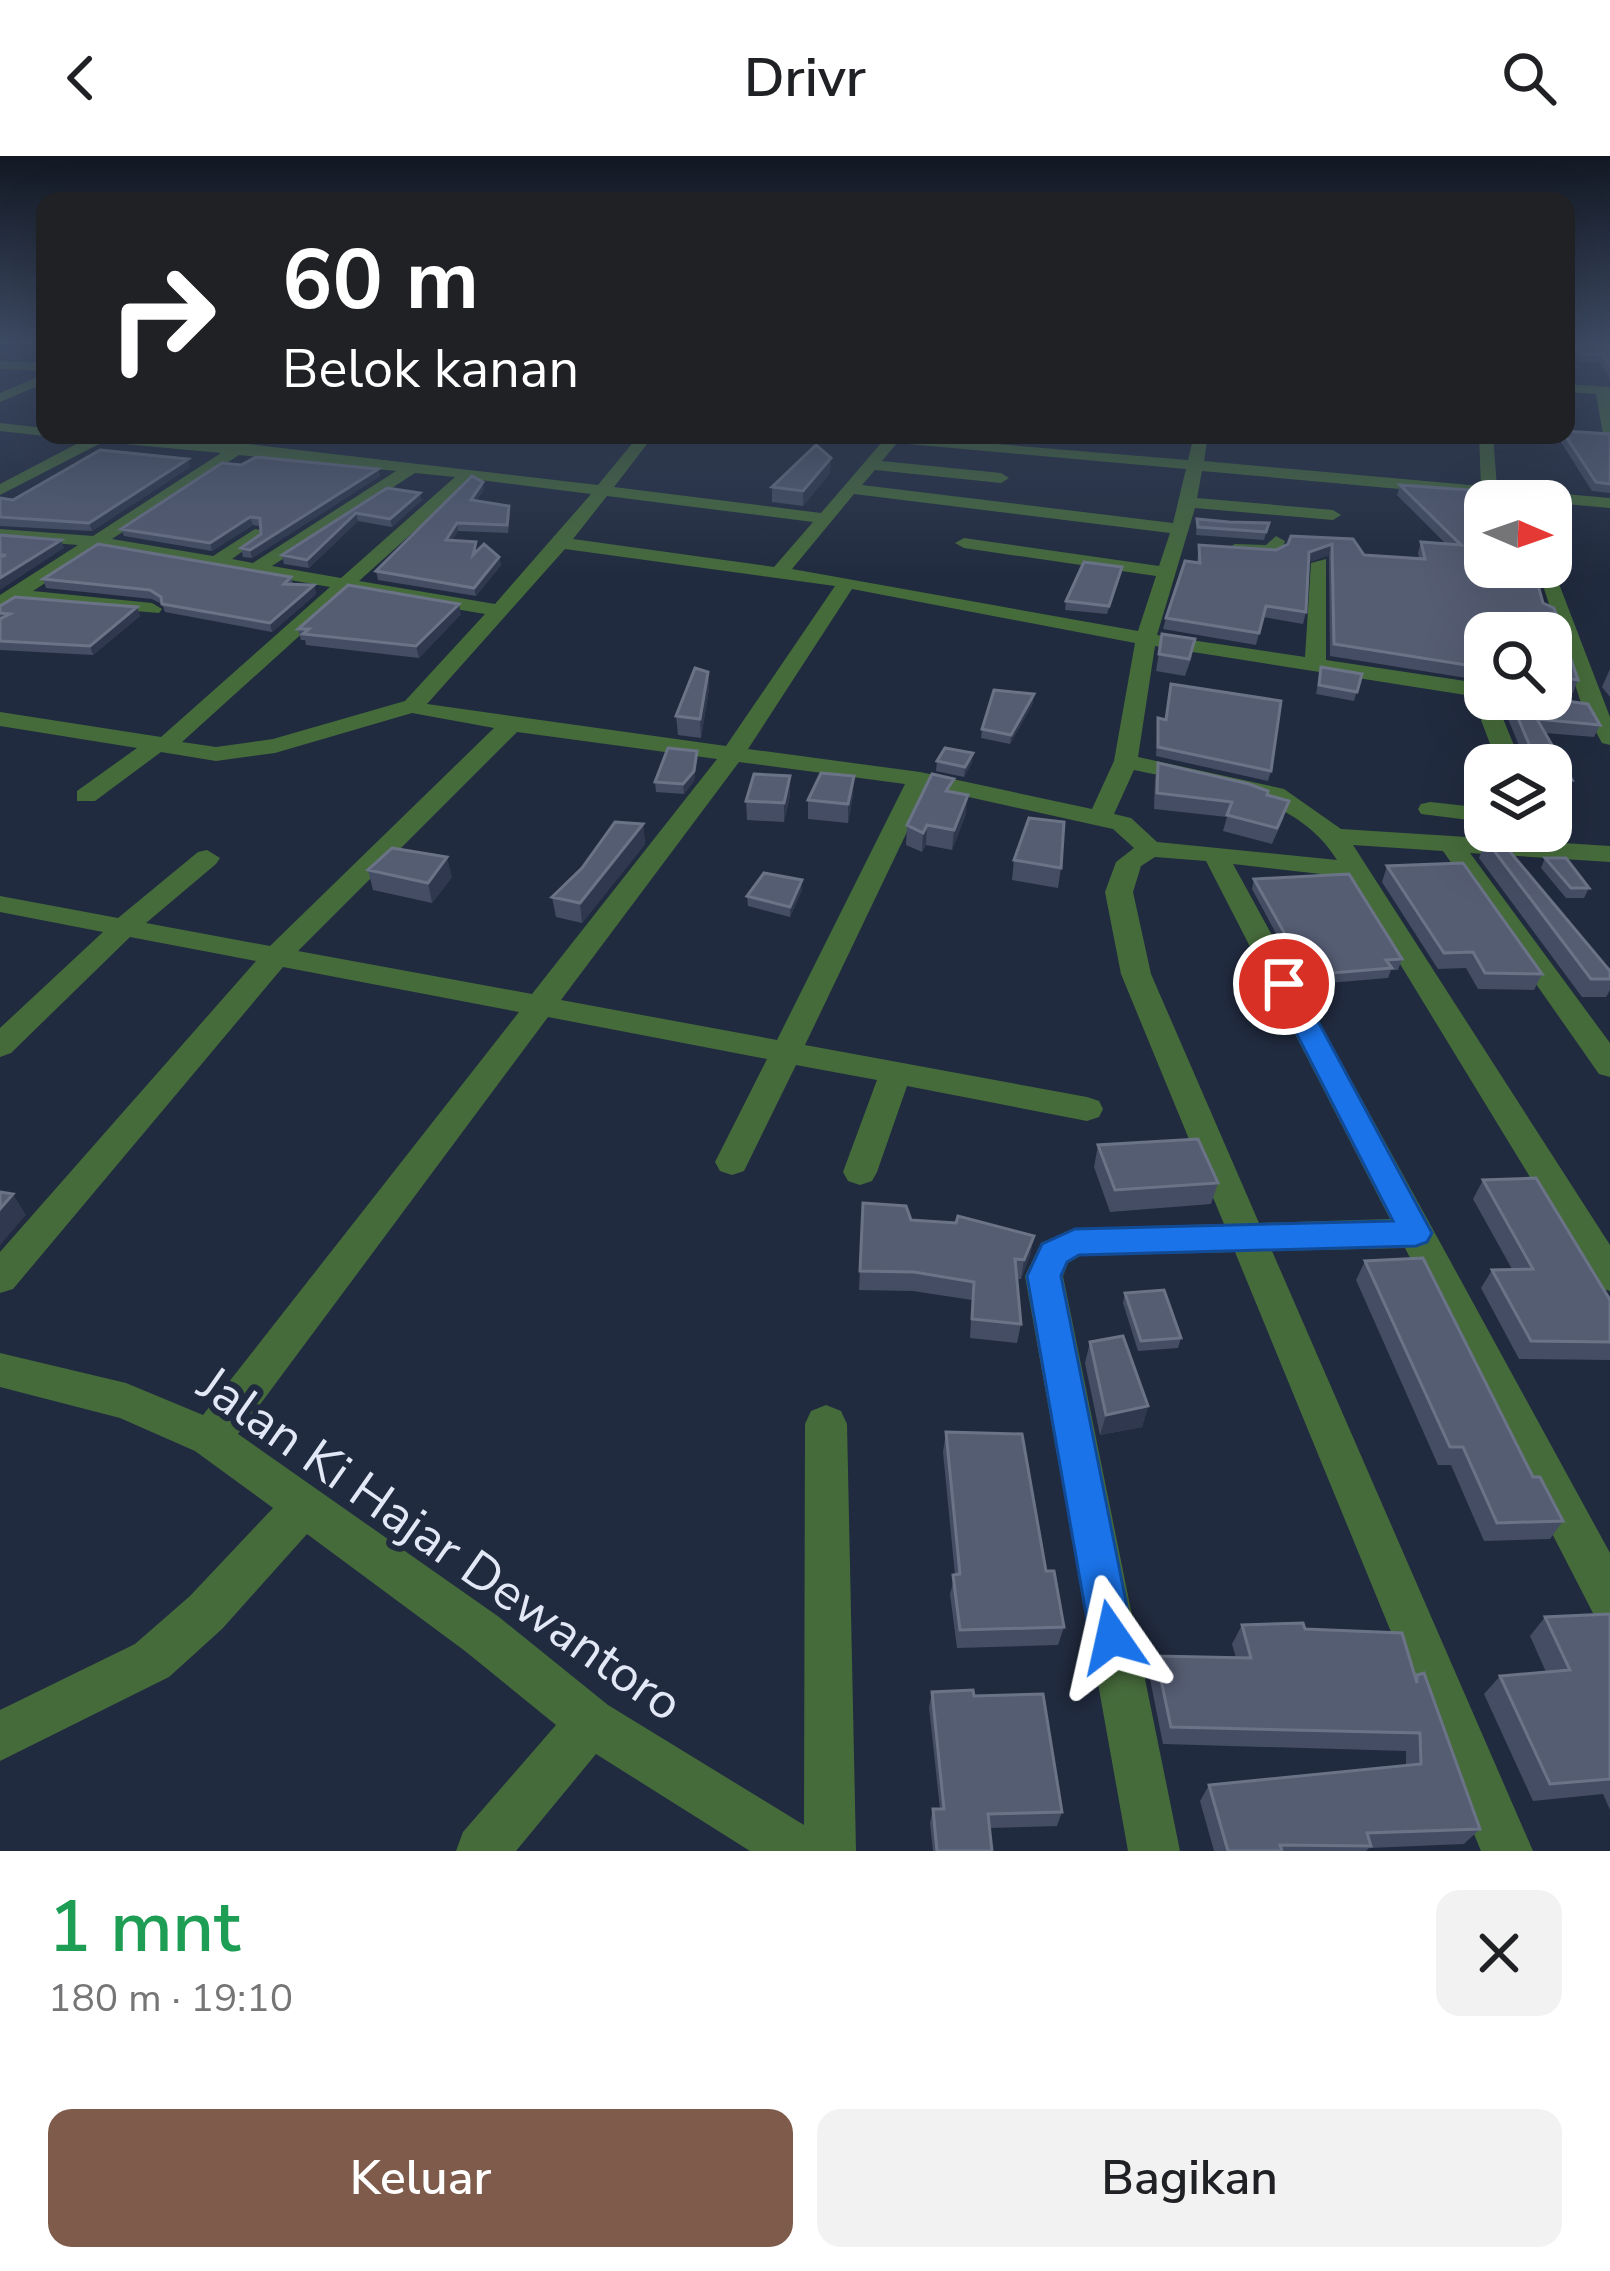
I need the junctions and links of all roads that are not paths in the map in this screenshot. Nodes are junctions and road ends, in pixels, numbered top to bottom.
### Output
1 (9, 428) edge
2 (0, 437) edge
3 (88, 444) edge
4 (168, 444) edge
5 (246, 444) edge
6 (639, 444) edge
7 (889, 444) edge
8 (954, 444) edge
9 (1058, 444) edge
10 (1199, 444) edge
11 (1486, 444) edge
12 (988, 448) junction
13 (236, 451) junction
14 (1056, 454) junction
15 (871, 465) junction
16 (411, 468) junction
17 (1193, 469) junction
18 (468, 474) junction
19 (972, 475) junction
20 (1001, 478) dead end
21 (1488, 480) edge
22 (602, 489) junction
23 (852, 489) junction
24 (0, 490) edge
25 (1464, 492) edge
26 (1572, 501) edge
27 (1188, 502) junction
28 (1610, 503) edge
29 (1333, 515) dead end
30 (826, 519) junction
31 (0, 534) edge
32 (255, 534) edge
33 (95, 541) junction
34 (1190, 541) junction
35 (1276, 542) dead end
36 (561, 543) junction
37 (964, 543) dead end
38 (218, 561) junction
39 (1320, 563) edge
40 (258, 568) junction
41 (1166, 572) junction
42 (778, 574) junction
43 (847, 582) junction
44 (341, 585) junction
45 (1554, 588) edge
46 (7, 599) edge
47 (152, 609) dead end
48 (500, 611) junction
49 (1146, 639) junction
50 (1315, 664) junction
51 (1464, 688) edge
52 (413, 706) junction
53 (1601, 707) edge
54 (0, 719) edge
55 (512, 724) junction
56 (1610, 738) edge
57 (162, 744) junction
58 (734, 752) junction
59 (1126, 761) junction
60 (920, 779) junction
61 (86, 796) dead end
62 (1430, 809) dead end
63 (1464, 813) edge
64 (1100, 818) junction
65 (1335, 836) junction
66 (1451, 844) junction
67 (1464, 845) edge
68 (1150, 849) junction
69 (1572, 851) edge
70 (1508, 852) edge
71 (1215, 854) junction
72 (1610, 854) edge
73 (207, 858) dead end
74 (1355, 870) junction
75 (1534, 884) edge
76 (0, 904) edge
77 (123, 928) junction
78 (278, 954) junction
79 (539, 1007) junction
80 (0, 1046) edge
81 (787, 1055) junction
82 (1610, 1066) edge
83 (895, 1074) junction
84 (1088, 1109) dead end
85 (732, 1162) dead end
86 (860, 1172) dead end
87 (1416, 1233) junction
88 (1250, 1238) junction
89 (1610, 1276) edge
90 (0, 1278) edge
91 (9, 1382) edge
92 (826, 1424) dead end
93 (210, 1438) junction
94 (305, 1505) junction
95 (1610, 1599) edge
96 (591, 1722) junction
97 (0, 1736) edge
98 (482, 1851) edge
99 (798, 1851) edge
100 (830, 1851) edge
101 (1154, 1851) edge
102 (1508, 1851) edge

1 - 2 street
3 - 24 street
4 - 13 street
5 - 13 street
6 - 22 street
7 - 15 street
8 - 12 street
9 - 14 street
10 - 17 street
11 - 21 street
12 - 14 street
12 - 19 street
13 - 16 street
13 - 33 street
14 - 17 street
15 - 19 street
15 - 23 street
16 - 18 street
16 - 40 street
17 - 25 street
17 - 27 street
18 - 22 street
18 - 44 street
19 - 20 street
22 - 30 street
22 - 36 street
23 - 30 street
23 - 34 street
26 - 28 street
27 - 29 street
27 - 34 street
30 - 42 street
31 - 33 street
32 - 38 street
33 - 38 street
33 - 46 street
34 - 35 street
34 - 41 street
36 - 42 street
36 - 48 street
37 - 41 street
38 - 40 street
39 - 50 street
40 - 44 street
41 - 49 street
42 - 43 street
43 - 49 street
43 - 58 street
44 - 48 street
44 - 57 street
45 - 53 street
46 - 47 street
48 - 52 street
49 - 50 street
49 - 59 street
50 - 51 street
52 - 55 street
52 - 57 street
53 - 56 street
54 - 57 street
55 - 58 street
55 - 78 street
57 - 61 street
58 - 60 street
58 - 79 street
59 - 64 street
59 - 65 street
60 - 64 street
60 - 81 street
62 - 63 street
64 - 68 street
65 - 66 street
65 - 74 street
66 - 67 street
66 - 82 street
68 - 71 street
68 - 88 street
69 - 72 street
70 - 75 street
71 - 74 street
71 - 87 street
73 - 77 street
74 - 89 street
76 - 77 street
77 - 78 street
77 - 80 street
78 - 79 street
78 - 90 street
79 - 81 street
79 - 93 street
81 - 83 street
81 - 85 street
83 - 84 street
83 - 86 street
87 - 88 street
87 - 95 street
88 - 101 street
88 - 102 street
91 - 93 street, Jalan Ki Hajar Dewantoro
92 - 100 street
93 - 94 street, Jalan Ki Hajar Dewantoro
94 - 96 street, Jalan Ki Hajar Dewantoro
94 - 97 street
96 - 98 street
96 - 99 street, Jalan Ki Hajar Dewantoro

